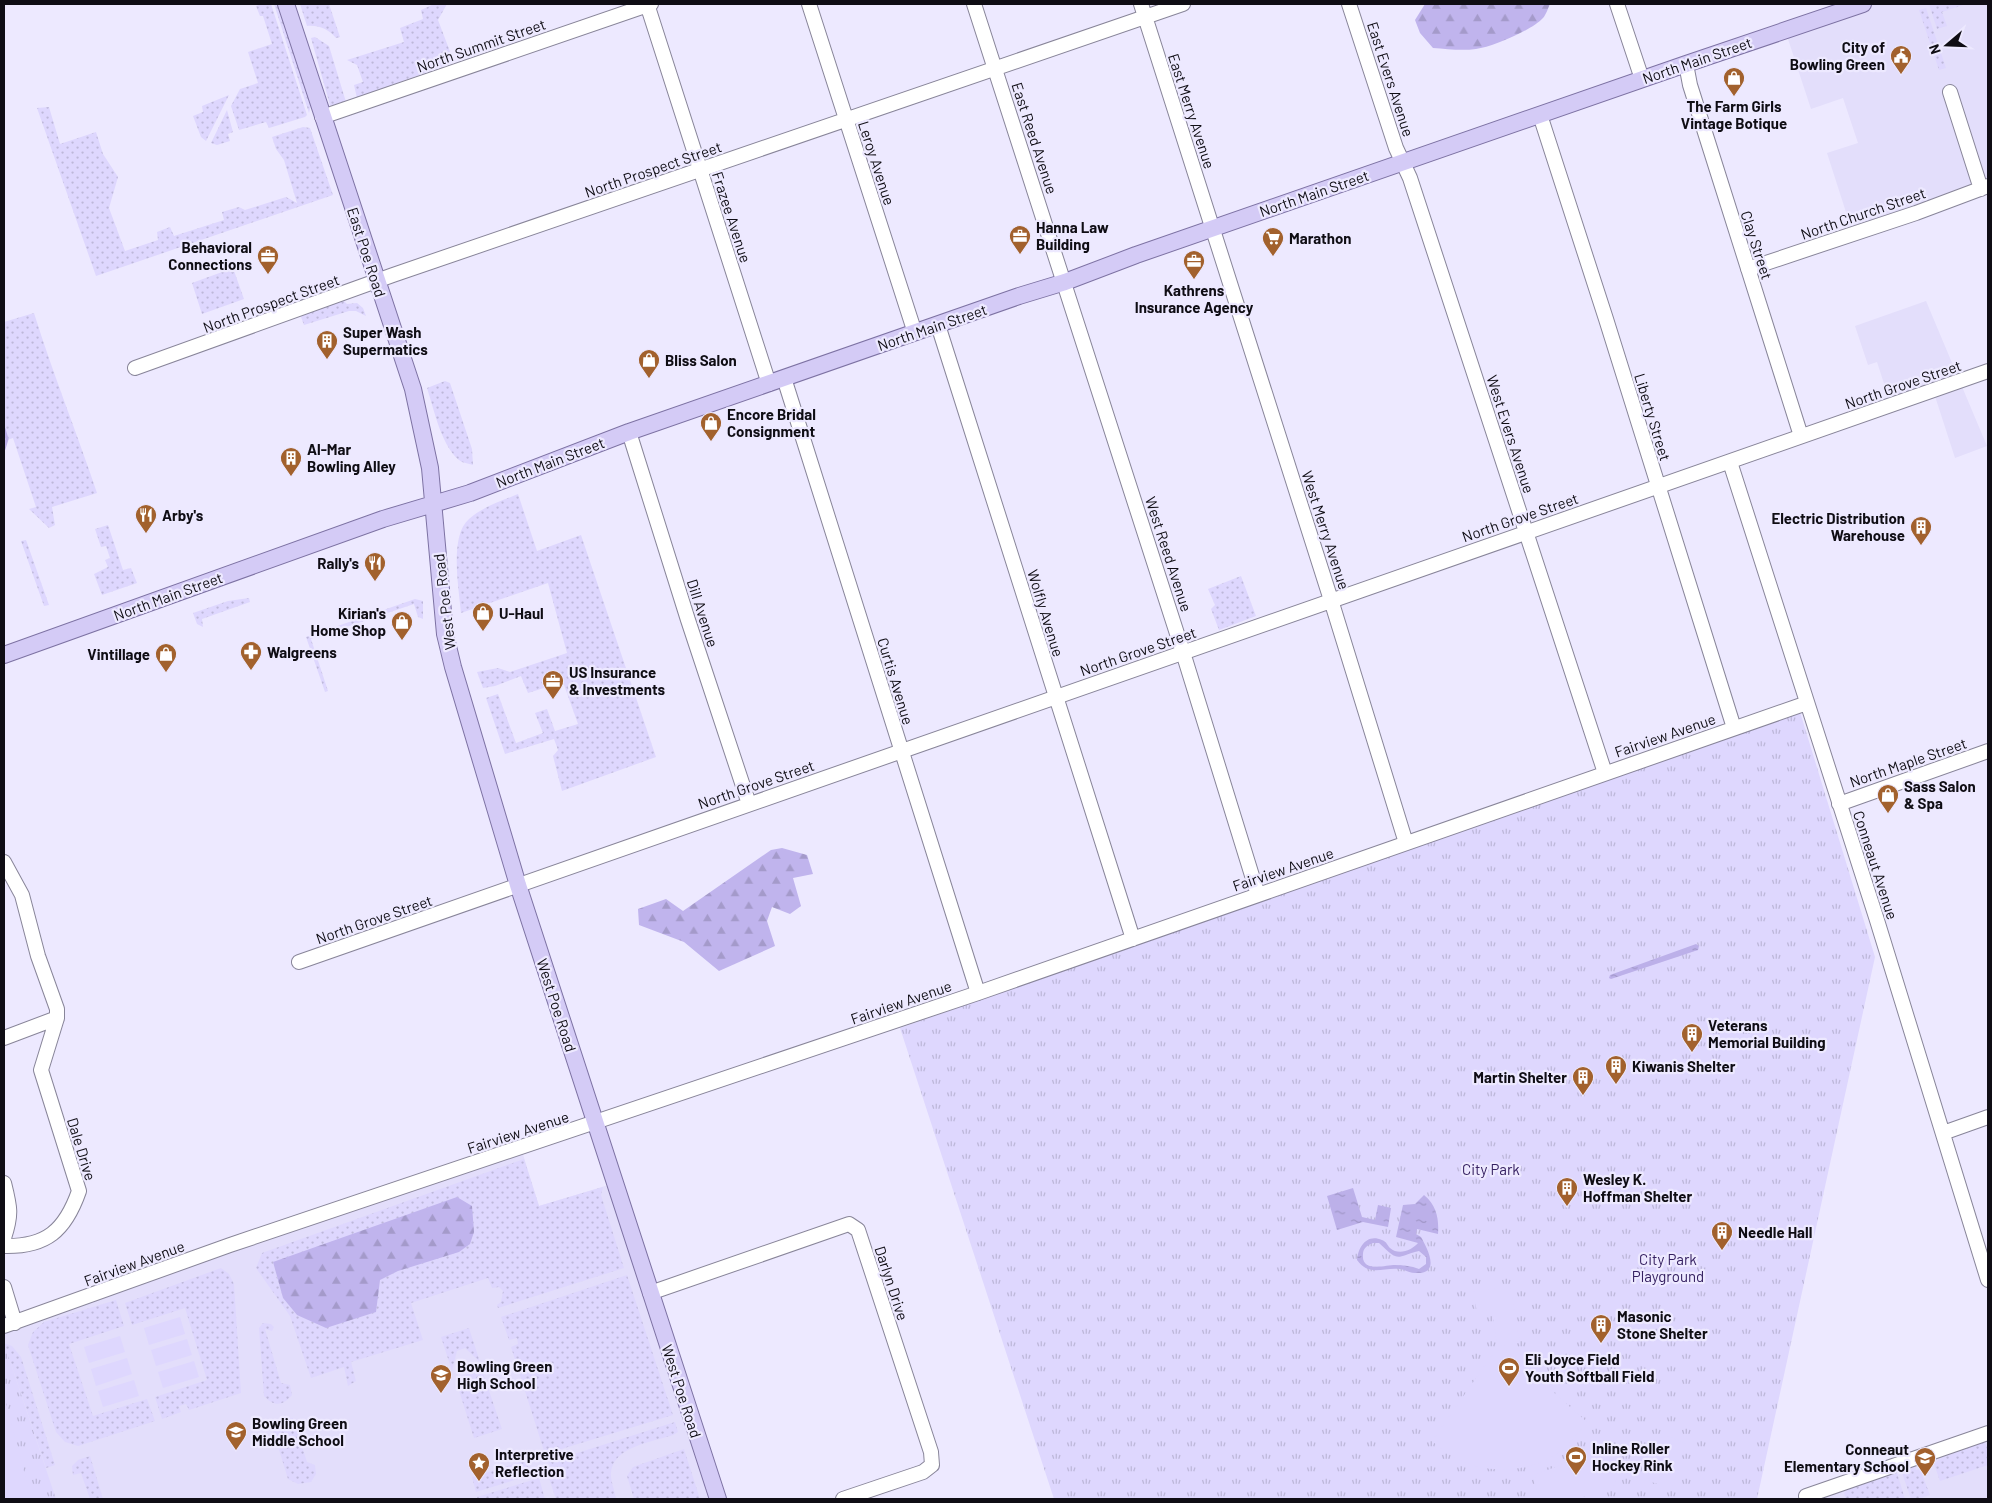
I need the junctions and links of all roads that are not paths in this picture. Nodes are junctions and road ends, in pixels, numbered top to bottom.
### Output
1 (286, 4) edge
2 (648, 4) edge
3 (808, 4) edge
4 (974, 4) edge
5 (1183, 4) edge
6 (1349, 4) edge
7 (1617, 4) edge
8 (1863, 4) edge
9 (1143, 10) edge
10 (1686, 64) junction
11 (994, 68) junction
12 (1642, 79) junction
13 (1950, 92) dead end
14 (1540, 116) junction
15 (322, 117) junction
16 (846, 120) junction
17 (1403, 163) junction
18 (699, 170) junction
19 (1984, 187) edge
20 (1213, 228) junction
21 (1748, 269) junction
22 (376, 282) junction
23 (1065, 282) junction
24 (938, 325) junction
25 (915, 333) junction
26 (136, 368) dead end
27 (1988, 371) edge
28 (776, 381) junction
29 (629, 432) junction
30 (1801, 436) junction
31 (1730, 462) junction
32 (1658, 487) junction
33 (433, 503) junction
34 (1526, 532) junction
35 (1332, 600) junction
36 (1183, 652) junction
37 (4, 655) edge
38 (1055, 697) junction
39 (1807, 703) junction
40 (1734, 728) junction
41 (901, 750) junction
42 (1988, 753) edge
43 (1604, 773) junction
44 (749, 804) junction
45 (1839, 804) junction
46 (1406, 843) junction
47 (4, 862) edge
48 (518, 885) junction
49 (1258, 895) junction
50 (1132, 939) junction
51 (299, 962) dead end
52 (978, 993) junction
53 (57, 1018) junction
54 (4, 1038) edge
55 (1988, 1117) edge
56 (596, 1123) junction
57 (1943, 1133) junction
58 (4, 1183) edge
59 (4, 1238) edge
60 (4, 1246) edge
61 (1988, 1280) edge
62 (4, 1288) edge
63 (650, 1293) junction
64 (9, 1324) edge
65 (1988, 1433) edge
66 (1806, 1496) dead end
67 (718, 1499) edge
68 (843, 1499) edge

1 - 15 main road, East Poe Road
2 - 15 street, North Summit Street
2 - 18 street, Frazee Avenue
3 - 16 street, Leroy Avenue
4 - 11 street, East Reed Avenue
5 - 9 street, North Prospect Street
6 - 17 street, East Evers Avenue
7 - 12 street
8 - 10 main road, North Main Street
9 - 11 street, North Prospect Street
9 - 20 street, East Merry Avenue
10 - 12 main road, North Main Street
10 - 21 street, Clay Street
11 - 16 street, North Prospect Street
11 - 23 street, East Reed Avenue
12 - 14 main road, North Main Street
13 - 19 street
14 - 17 main road, North Main Street
14 - 32 street, Liberty Street
15 - 22 main road, East Poe Road
16 - 18 street, North Prospect Street
16 - 25 street, Leroy Avenue
17 - 20 main road, North Main Street
17 - 34 street, West Evers Avenue
18 - 22 street, North Prospect Street
18 - 28 street, Frazee Avenue
19 - 21 street, North Church Street
20 - 23 main road, North Main Street
20 - 35 street, West Merry Avenue
21 - 30 street, Clay Street
22 - 26 street, North Prospect Street
22 - 33 main road, East Poe Road
23 - 24 main road, North Main Street
23 - 36 street, West Reed Avenue
24 - 25 main road, North Main Street
24 - 38 street, Wolfly Avenue
25 - 28 main road, North Main Street
27 - 30 street, North Grove Street
28 - 29 main road, North Main Street
28 - 41 street, Curtis Avenue
29 - 33 main road, North Main Street
29 - 44 street, Dill Avenue
30 - 31 street, North Grove Street
31 - 32 street, North Grove Street
31 - 39 street, Conneaut Avenue
32 - 34 street, North Grove Street
32 - 40 street, Liberty Street
33 - 37 main road, North Main Street
33 - 48 main road, West Poe Road
34 - 35 street, North Grove Street
34 - 43 street, West Evers Avenue
35 - 36 street, North Grove Street
35 - 46 street, West Merry Avenue
36 - 38 street, North Grove Street
36 - 49 street, West Reed Avenue
38 - 41 street, North Grove Street
38 - 50 street, Wolfly Avenue
39 - 40 street, Fairview Avenue
39 - 45 street, Conneaut Avenue
40 - 43 street, Fairview Avenue
41 - 44 street, North Grove Street
41 - 52 street, Curtis Avenue
42 - 45 street, North Maple Street
43 - 46 street, Fairview Avenue
44 - 48 street, North Grove Street
45 - 57 street, Conneaut Avenue
46 - 49 street, Fairview Avenue
47 - 53 street
48 - 51 street, North Grove Street
48 - 56 main road, West Poe Road
49 - 50 street, Fairview Avenue
50 - 52 street, Fairview Avenue
52 - 56 street, Fairview Avenue
53 - 54 street
53 - 60 street, Dale Drive
55 - 57 street
56 - 63 main road, West Poe Road
56 - 64 street, Fairview Avenue
57 - 61 street, Conneaut Avenue
58 - 59 street
62 - 64 street
63 - 67 main road, West Poe Road
63 - 68 street, Darlyn Drive
65 - 66 street

